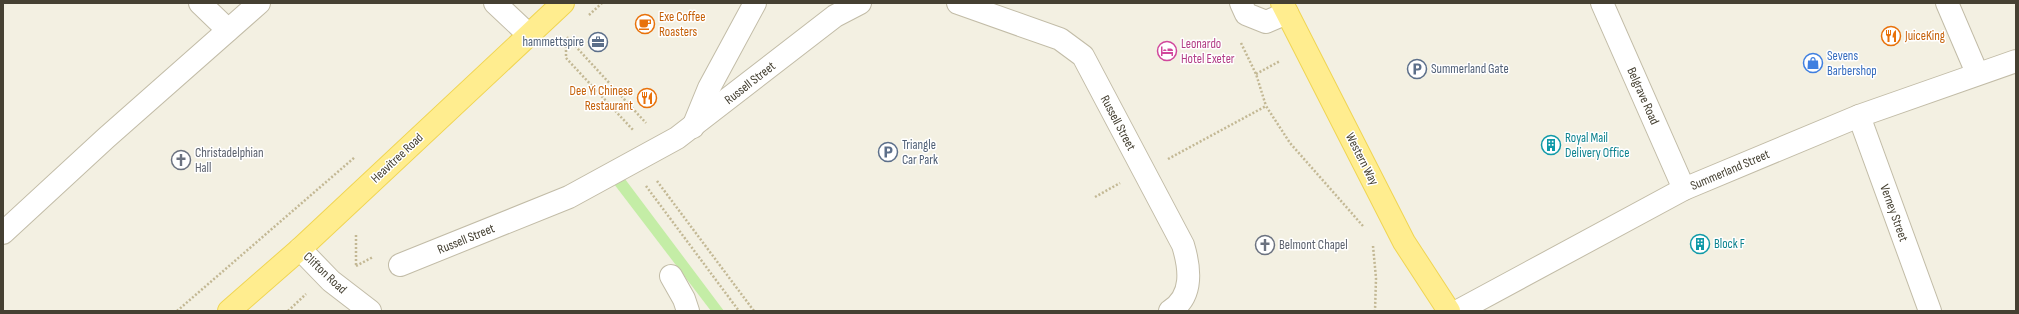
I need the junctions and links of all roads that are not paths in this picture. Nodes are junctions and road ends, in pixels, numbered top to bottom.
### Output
1 (200, 3) edge
2 (259, 3) edge
3 (495, 3) edge
4 (563, 3) edge
5 (755, 3) edge
6 (860, 3) edge
7 (958, 3) edge
8 (1241, 3) edge
9 (1602, 3) edge
10 (1947, 3) edge
11 (1285, 8) edge
12 (228, 30) junction
13 (529, 35) junction
14 (2016, 61) edge
15 (1977, 73) junction
16 (1859, 116) junction
17 (692, 129) junction
18 (1684, 189) junction
19 (3, 233) edge
20 (300, 249) junction
21 (400, 266) dead end
22 (671, 276) dead end
23 (365, 310) edge
24 (229, 311) edge
25 (688, 311) edge
26 (1170, 311) edge
27 (1450, 311) edge
28 (1458, 311) edge
29 (1930, 311) edge

1 - 12 street
2 - 12 street
3 - 13 street
4 - 13 main road, Heavitree Road
5 - 17 street
6 - 17 street, Russell Street
7 - 26 street, Russell Street
8 - 11 street
9 - 18 street, Belgrave Road
10 - 15 street
11 - 27 main road, Western Way
12 - 19 street
13 - 20 main road, Heavitree Road
14 - 15 street, Summerland Street
15 - 16 street, Summerland Street
16 - 18 street, Summerland Street
16 - 29 street, Verney Street
17 - 21 street, Russell Street
18 - 28 street, Summerland Street
20 - 23 street, Clifton Road
20 - 24 main road, Heavitree Road
22 - 25 street

